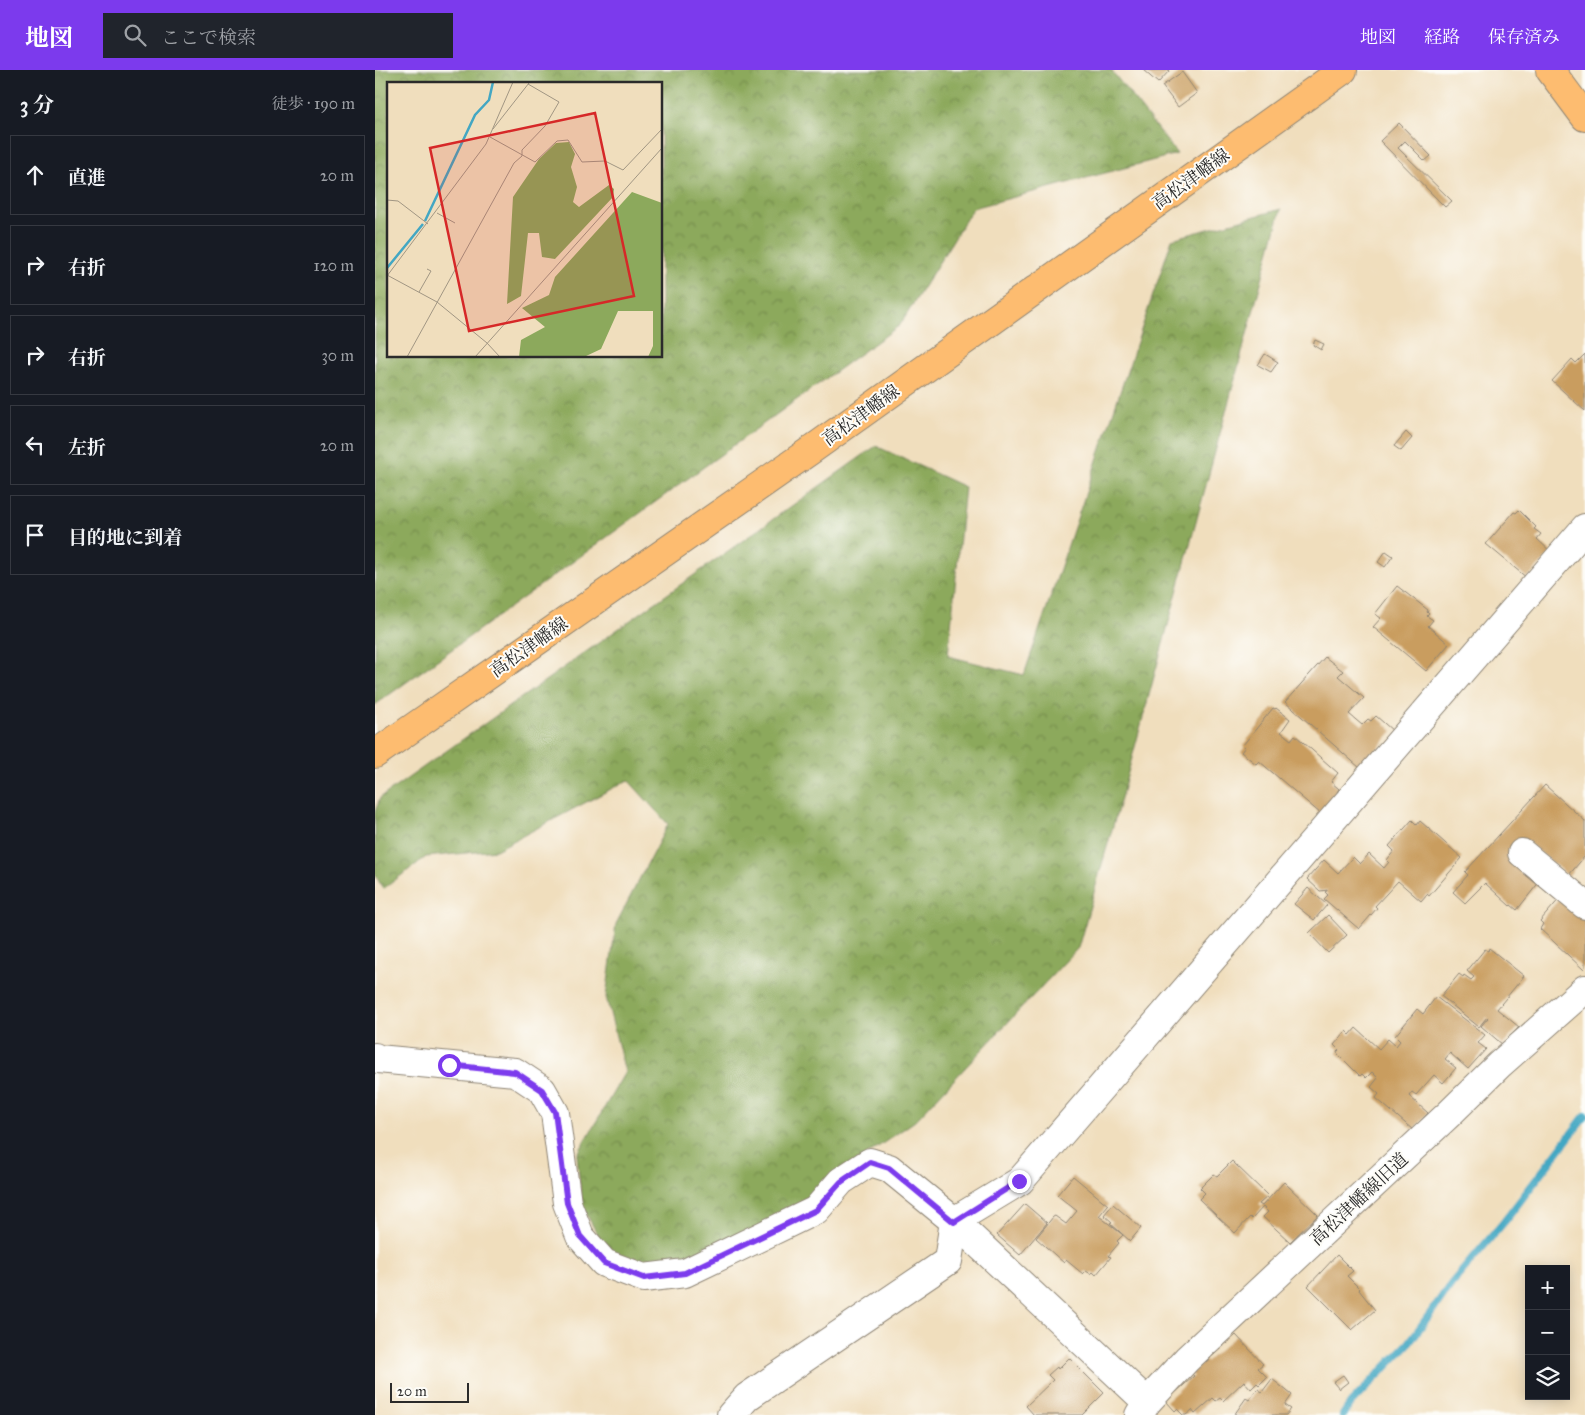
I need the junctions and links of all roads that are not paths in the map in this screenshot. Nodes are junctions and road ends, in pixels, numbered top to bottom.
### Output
1 (1343, 70) edge
2 (1550, 70) edge
3 (1585, 117) edge
4 (1585, 528) edge
5 (375, 754) edge
6 (1522, 853) dead end
7 (1585, 905) edge
8 (1585, 989) edge
9 (375, 1056) edge
10 (954, 1222) junction
11 (1143, 1408) edge
12 (731, 1415) edge

1 - 5 main road, 高松津幡線
2 - 3 main road
4 - 10 street
6 - 7 street
8 - 11 street, 高松津幡線旧道
9 - 10 street
10 - 11 street
10 - 12 street

